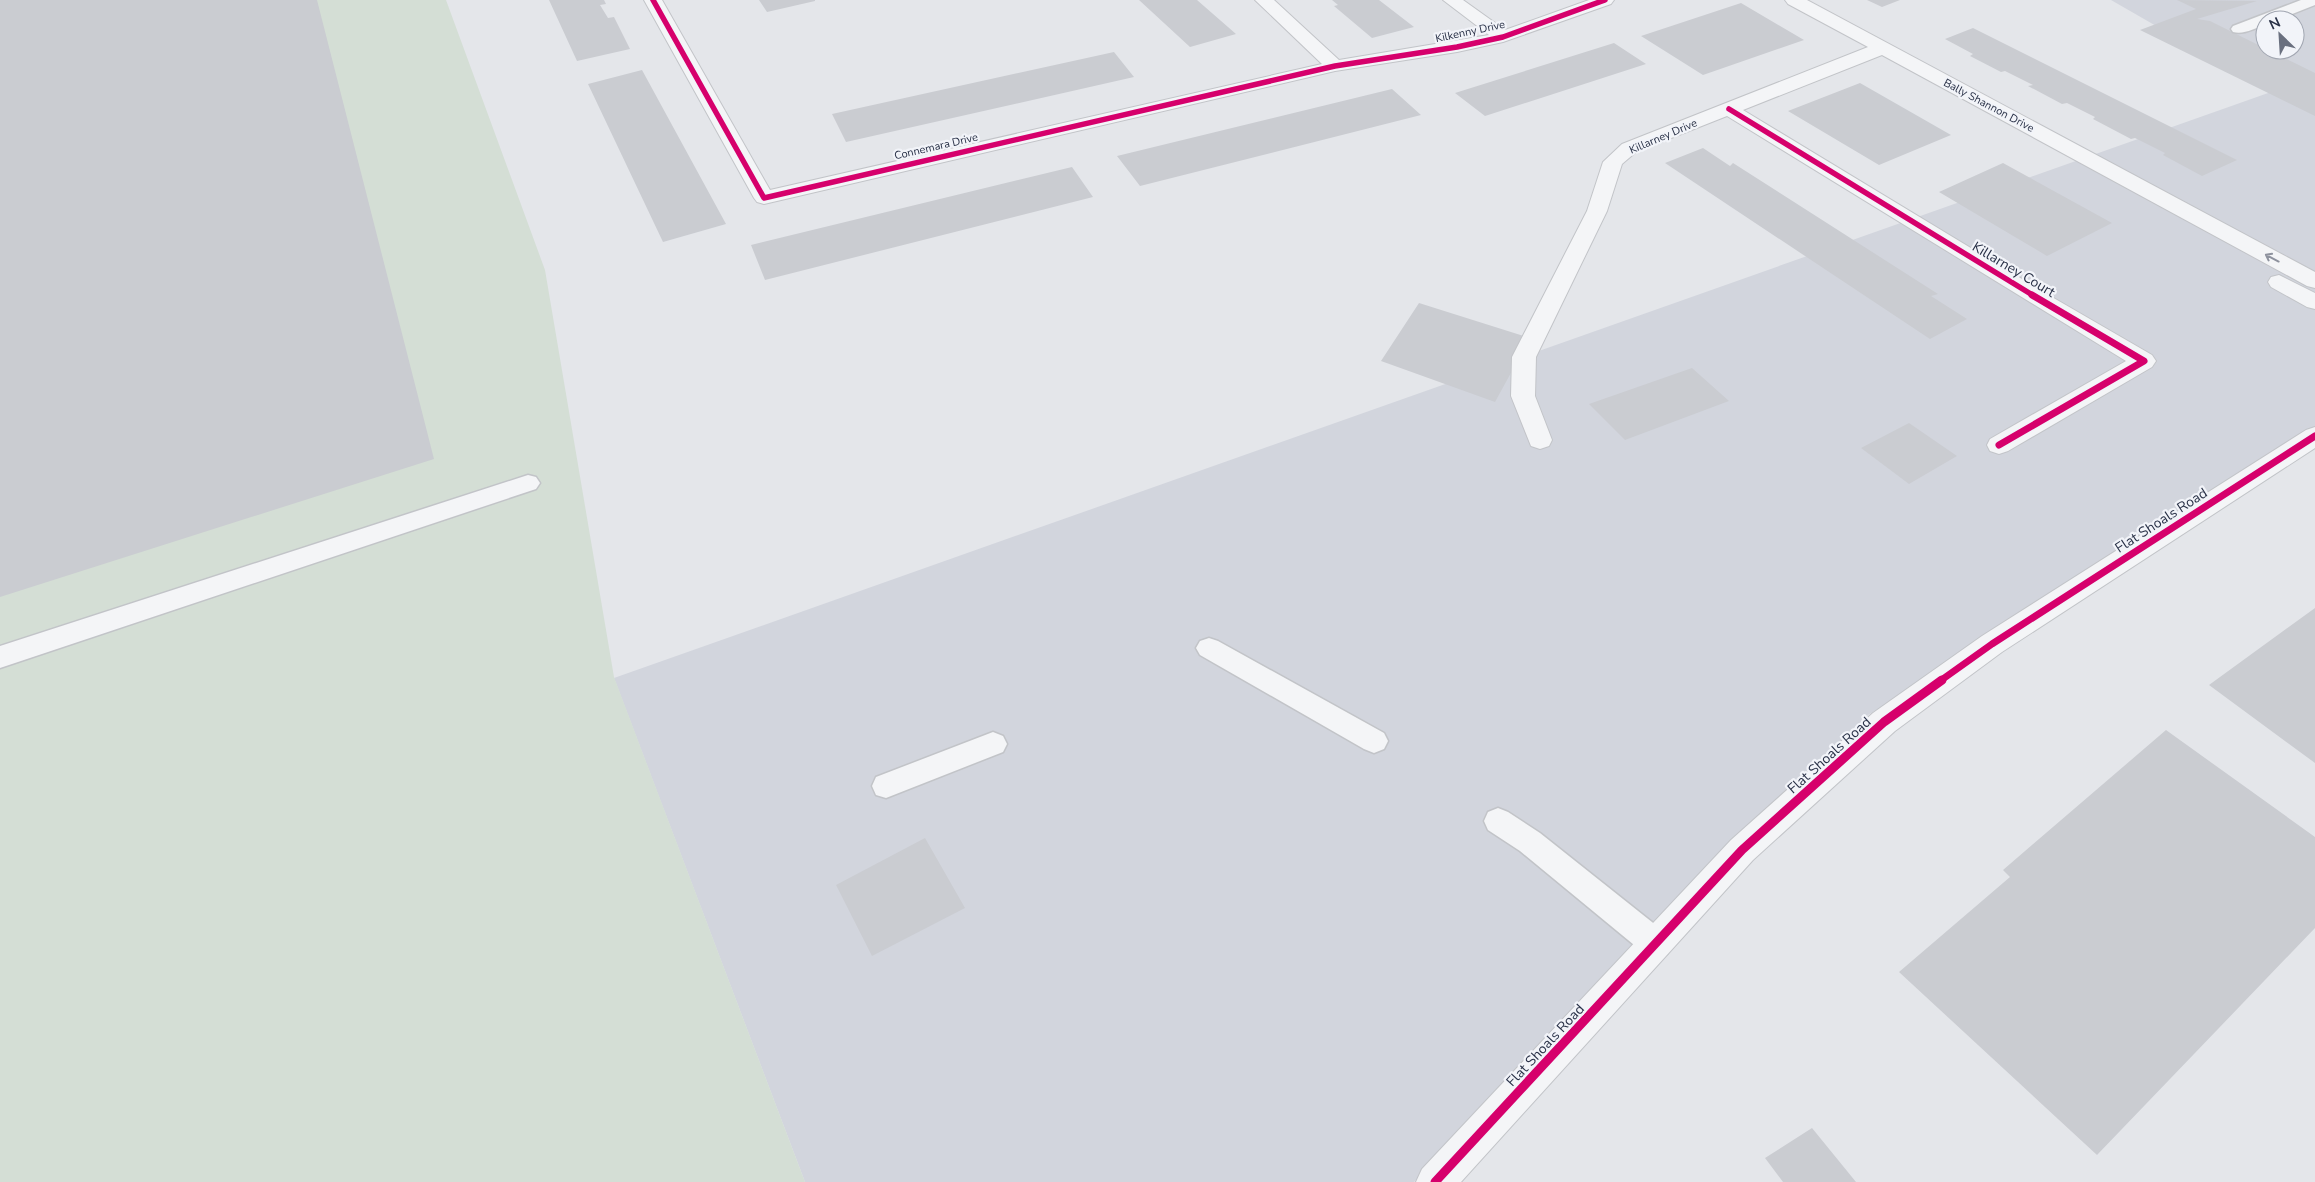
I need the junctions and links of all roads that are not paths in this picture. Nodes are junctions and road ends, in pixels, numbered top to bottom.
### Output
1 (652, 0) edge
2 (1264, 0) edge
3 (1452, 0) edge
4 (1605, 0) edge
5 (1794, 0) edge
6 (2315, 0) edge
7 (2239, 29) dead end
8 (1503, 37) junction
9 (1884, 48) junction
10 (1335, 66) junction
11 (1729, 109) junction
12 (2183, 211) junction
13 (2315, 262) edge
14 (2312, 292) edge
15 (2315, 436) edge
16 (1540, 440) dead end
17 (1999, 445) dead end
18 (528, 483) dead end
19 (1209, 648) dead end
20 (0, 657) edge
21 (1374, 741) dead end
22 (993, 744) dead end
23 (886, 786) dead end
24 (1498, 821) dead end
25 (1656, 944) junction
26 (1435, 1182) edge

1 - 10 street, Connemara Drive
2 - 10 street
3 - 8 street
4 - 8 street, Kilkenny Drive
5 - 9 street, Bally Shannon Drive
6 - 7 lane
8 - 10 street, Kilkenny Drive
9 - 11 street, Killarney Drive
9 - 12 street, Bally Shannon Drive
11 - 16 street, Killarney Drive
11 - 17 street, Killarney Court
13 -> 12 street, Bally Shannon Drive
12 - 14 street, Bally Shannon Drive
15 - 25 street, Flat Shoals Road
18 - 20 lane
19 - 21 lane
22 - 23 lane
24 - 25 lane
25 - 26 street, Flat Shoals Road

